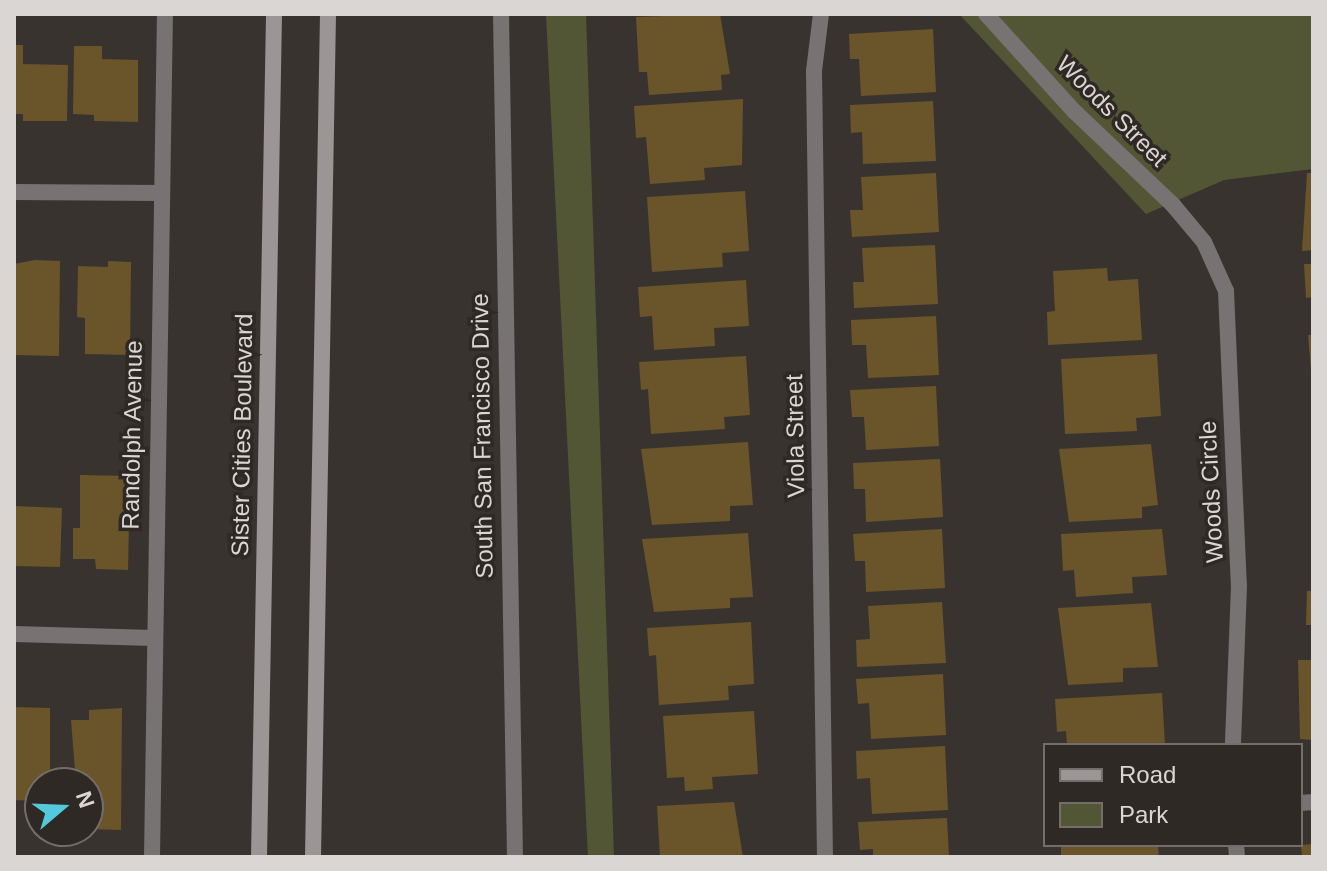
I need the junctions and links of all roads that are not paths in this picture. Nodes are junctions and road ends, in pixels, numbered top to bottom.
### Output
1 (165, 14) edge
2 (274, 14) edge
3 (328, 14) edge
4 (501, 14) edge
5 (821, 14) edge
6 (986, 14) edge
7 (14, 192) edge
8 (161, 193) junction
9 (1204, 242) joint
10 (14, 634) edge
11 (153, 638) junction
12 (1233, 743) edge
13 (152, 857) edge
14 (259, 857) edge
15 (313, 857) edge
16 (515, 857) edge
17 (825, 857) edge

1 - 8 street, Randolph Avenue
2 - 14 main road, Sister Cities Boulevard
3 - 15 main road
4 - 16 street, South San Francisco Drive
5 - 17 street, Viola Street
6 - 9 street, Woods Street
7 - 8 street
8 - 11 street, Randolph Avenue
9 - 12 street, Woods Circle
10 - 11 street
11 - 13 street, Randolph Avenue

